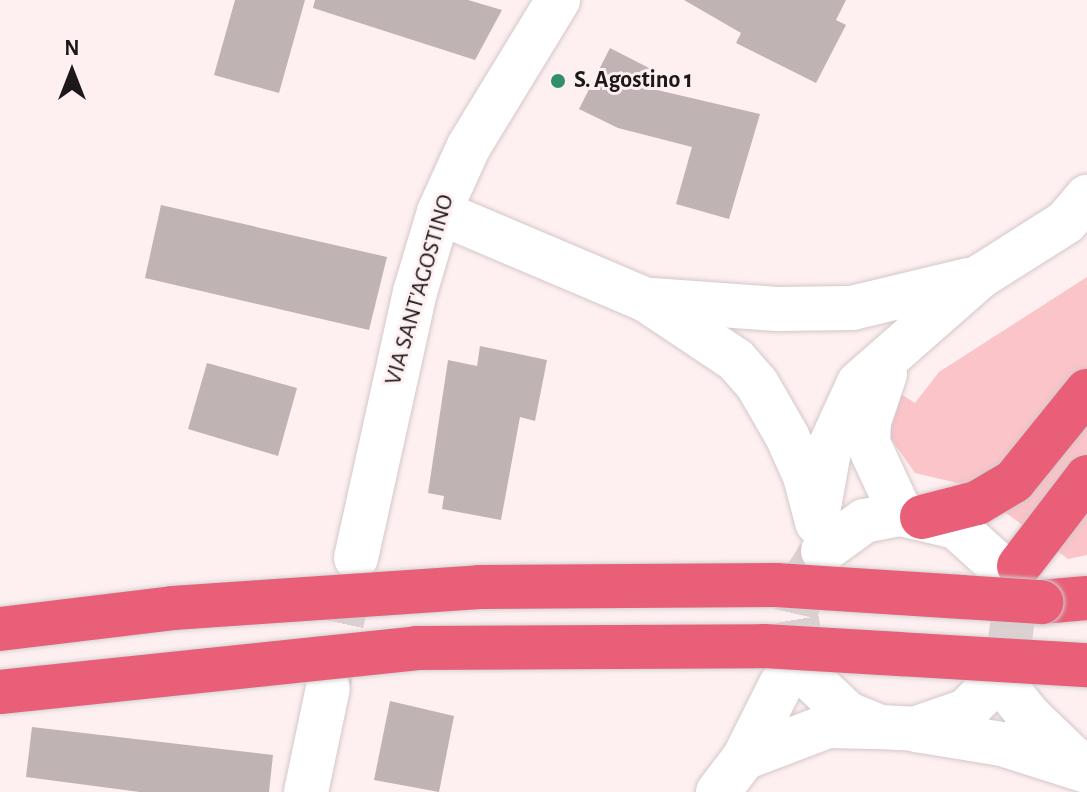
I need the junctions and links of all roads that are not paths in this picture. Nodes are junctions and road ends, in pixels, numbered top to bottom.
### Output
1 (558, 0) edge
2 (1087, 197) edge
3 (439, 212) junction
4 (981, 276) junction
5 (646, 300) junction
6 (889, 361) junction
7 (1087, 391) edge
8 (1087, 477) edge
9 (911, 515) junction
10 (819, 539) junction
11 (356, 558) tunnel mouth
12 (1018, 577) junction
13 (1087, 598) edge
14 (1087, 604) edge
15 (0, 629) edge
16 (1087, 665) edge
17 (328, 688) tunnel mouth
18 (0, 692) edge
19 (897, 728) junction
20 (1087, 771) edge
21 (731, 775) edge
22 (306, 792) edge

1 - 3 street, VIA SANT'AGOSTINO
2 - 4 street
3 - 5 street
3 - 11 street, VIA SANT'AGOSTINO
4 - 5 street
4 - 6 street
5 - 10 street
6 - 9 street
6 - 10 street
7 - 9 highway
8 - 12 highway
9 - 10 street
9 - 12 street
12 - 13 highway
12 - 14 highway
12 - 15 highway, bridge
16 - 18 highway, bridge
17 - 22 street
19 - 20 street
19 - 20 street
19 - 21 street
19 - 21 street

